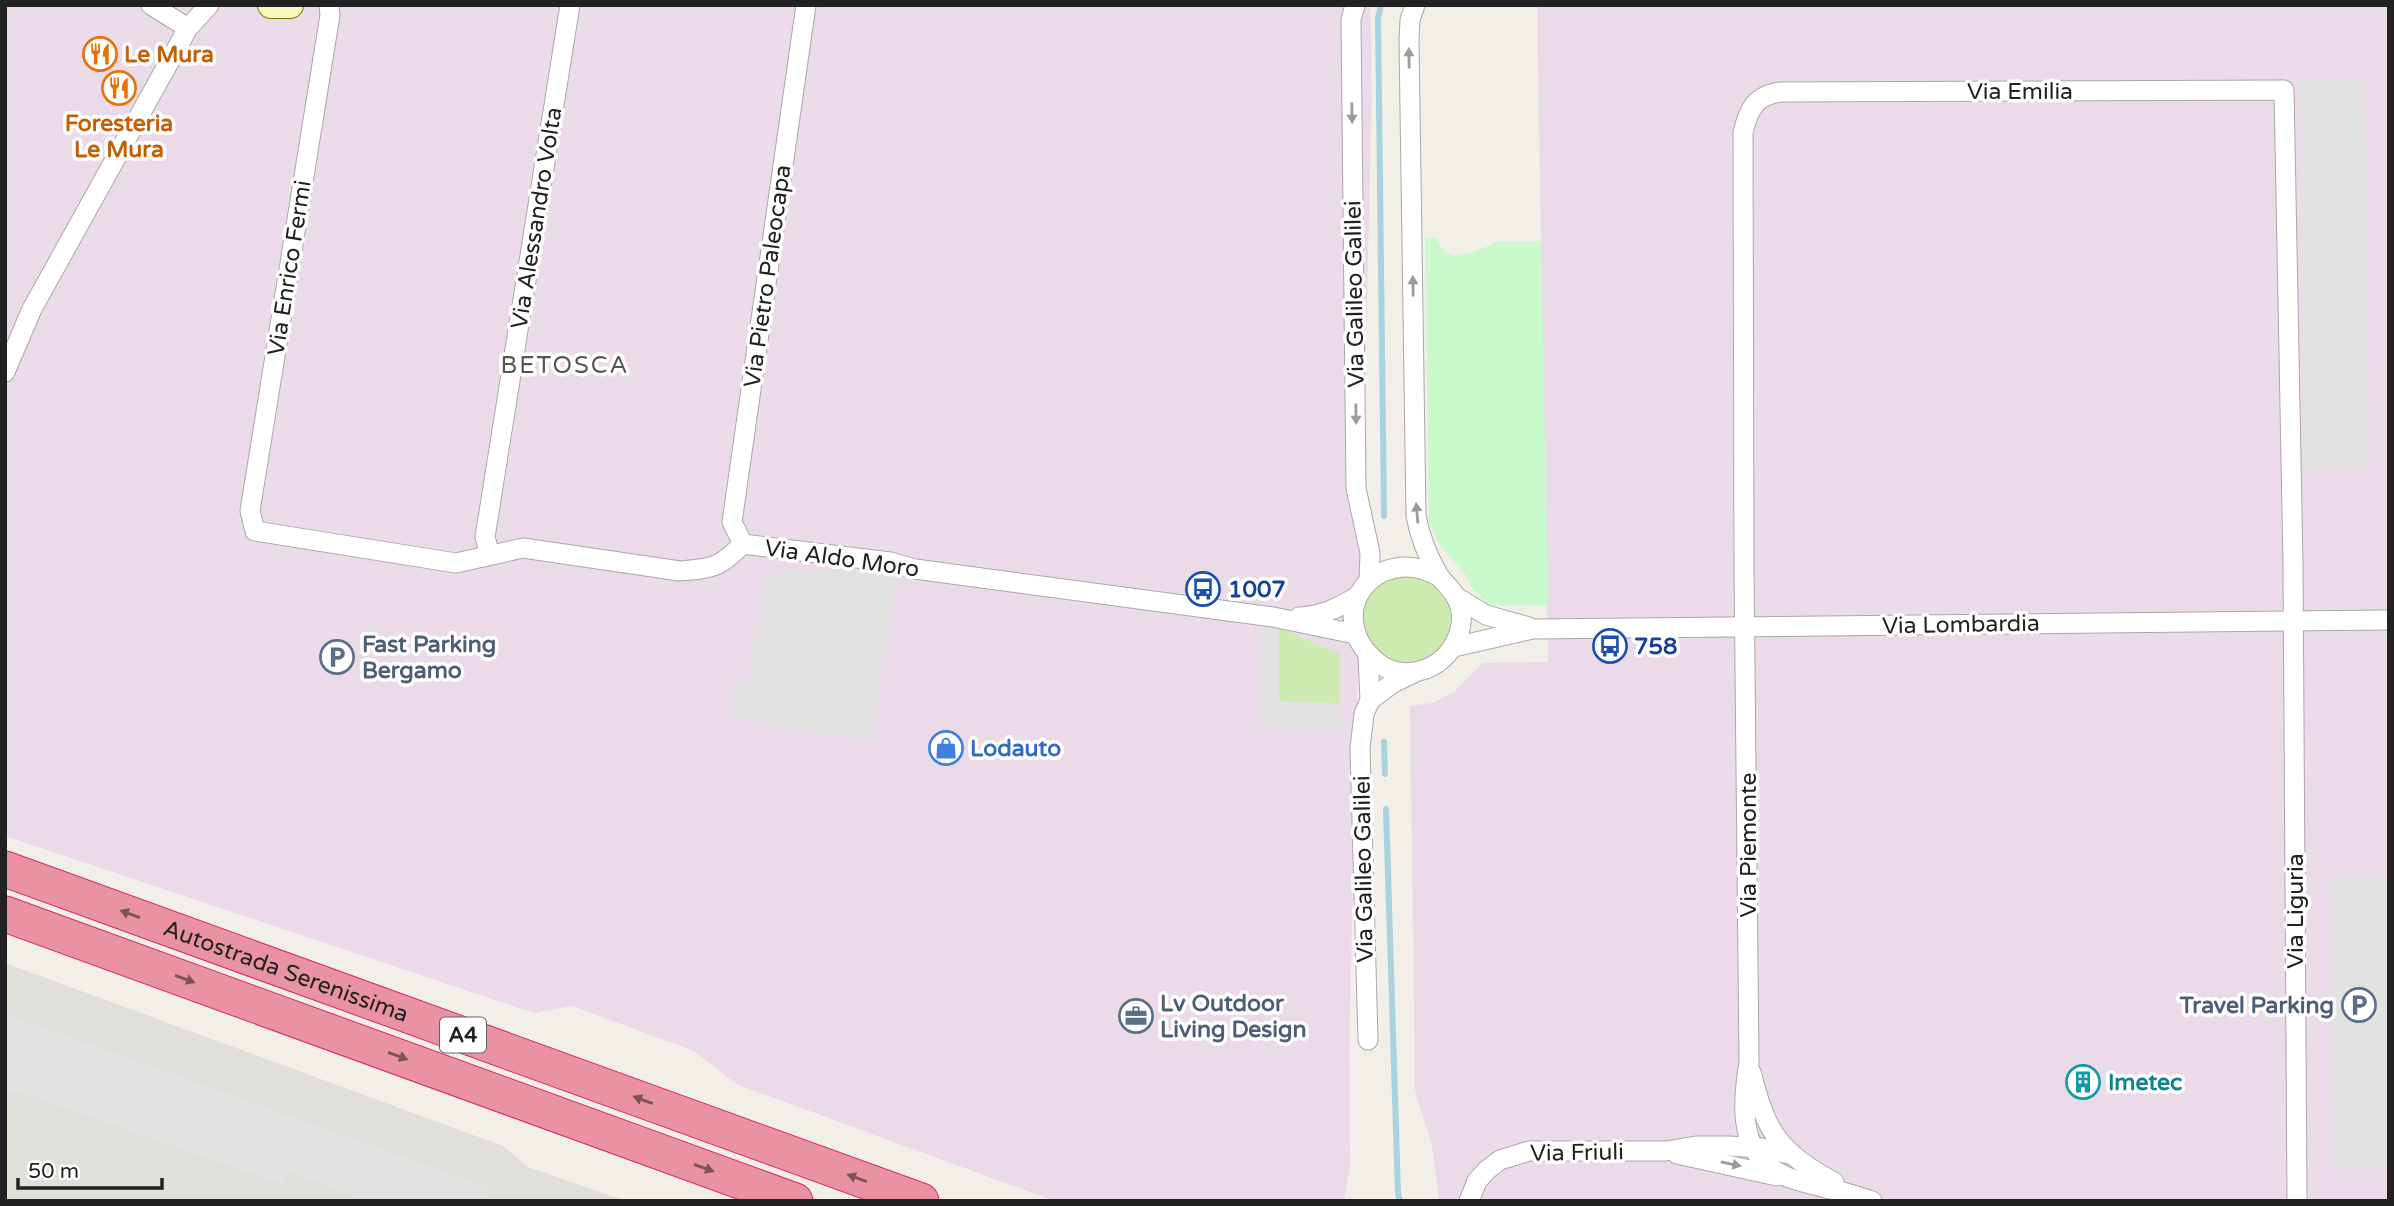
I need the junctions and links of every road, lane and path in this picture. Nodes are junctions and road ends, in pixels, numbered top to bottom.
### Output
1 (151, 5) edge
2 (194, 5) edge
3 (209, 5) edge
4 (271, 5) edge
5 (290, 5) edge
6 (329, 5) edge
7 (570, 5) edge
8 (806, 5) edge
9 (1355, 5) edge
10 (1415, 5) edge
11 (188, 28) junction
12 (5, 372) edge
13 (255, 531) joint
14 (743, 544) junction
15 (490, 555) junction
16 (1440, 577) junction
17 (1364, 588) junction
18 (1456, 597) junction
19 (1273, 618) junction
20 (2389, 620) edge
21 (2294, 621) junction
22 (1745, 627) junction
23 (1533, 629) junction
24 (1355, 634) junction
25 (1454, 647) junction
26 (1368, 655) junction
27 (1415, 673) junction
28 (1370, 700) junction
29 (5, 869) edge
30 (5, 914) edge
31 (1368, 1040) dead end
32 (1749, 1062) junction
33 (1753, 1147) junction
34 (1666, 1151) junction
35 (1789, 1154) junction
36 (1796, 1180) junction
37 (1866, 1198) edge
38 (795, 1201) edge
39 (922, 1201) edge
40 (1469, 1201) edge
41 (2297, 1201) edge

1 - 11 street
2 - 11 street
3 - 11 street
4 - 5 street
6 - 13 street, Via Enrico Fermi
7 - 15 street, Via Alessandro Volta
8 - 14 street, Via Pietro Paleocapa
9 -> 17 street, Via Galileo Galilei
16 -> 10 street
11 - 12 street
13 - 15 street, Via Aldo Moro
14 - 15 street, Via Aldo Moro
14 - 19 street, Via Aldo Moro
16 - 17 street
16 - 18 street
17 - 19 street, Via Aldo Moro
17 - 24 street
18 - 23 street, Via Lombardia
18 - 25 street
19 - 24 street, Via Aldo Moro
20 - 21 street, Via Lombardia
21 - 22 street, Via Lombardia
21 - 22 street, Via Emilia
21 - 41 street, Via Liguria
22 - 23 street, Via Lombardia
22 - 32 street, Via Piemonte
23 - 25 street, Via Lombardia
24 - 26 street
25 - 27 street
26 - 27 street
26 - 28 street, Via Galileo Galilei
27 - 28 street
28 - 31 street, Via Galileo Galilei
39 -> 29 highway, Autostrada Serenissima / A4
30 -> 38 highway, Autostrada Serenissima / A4
32 - 33 street, Via Piemonte
32 - 35 street, Via Piemonte
33 - 34 street, Via Friuli
33 - 35 street, Via Friuli
33 - 36 street, Via Piemonte
34 -> 36 street, Via Friuli
34 - 40 street, Via Friuli
35 - 37 street, Via Piemonte
36 - 37 street, Via Piemonte

